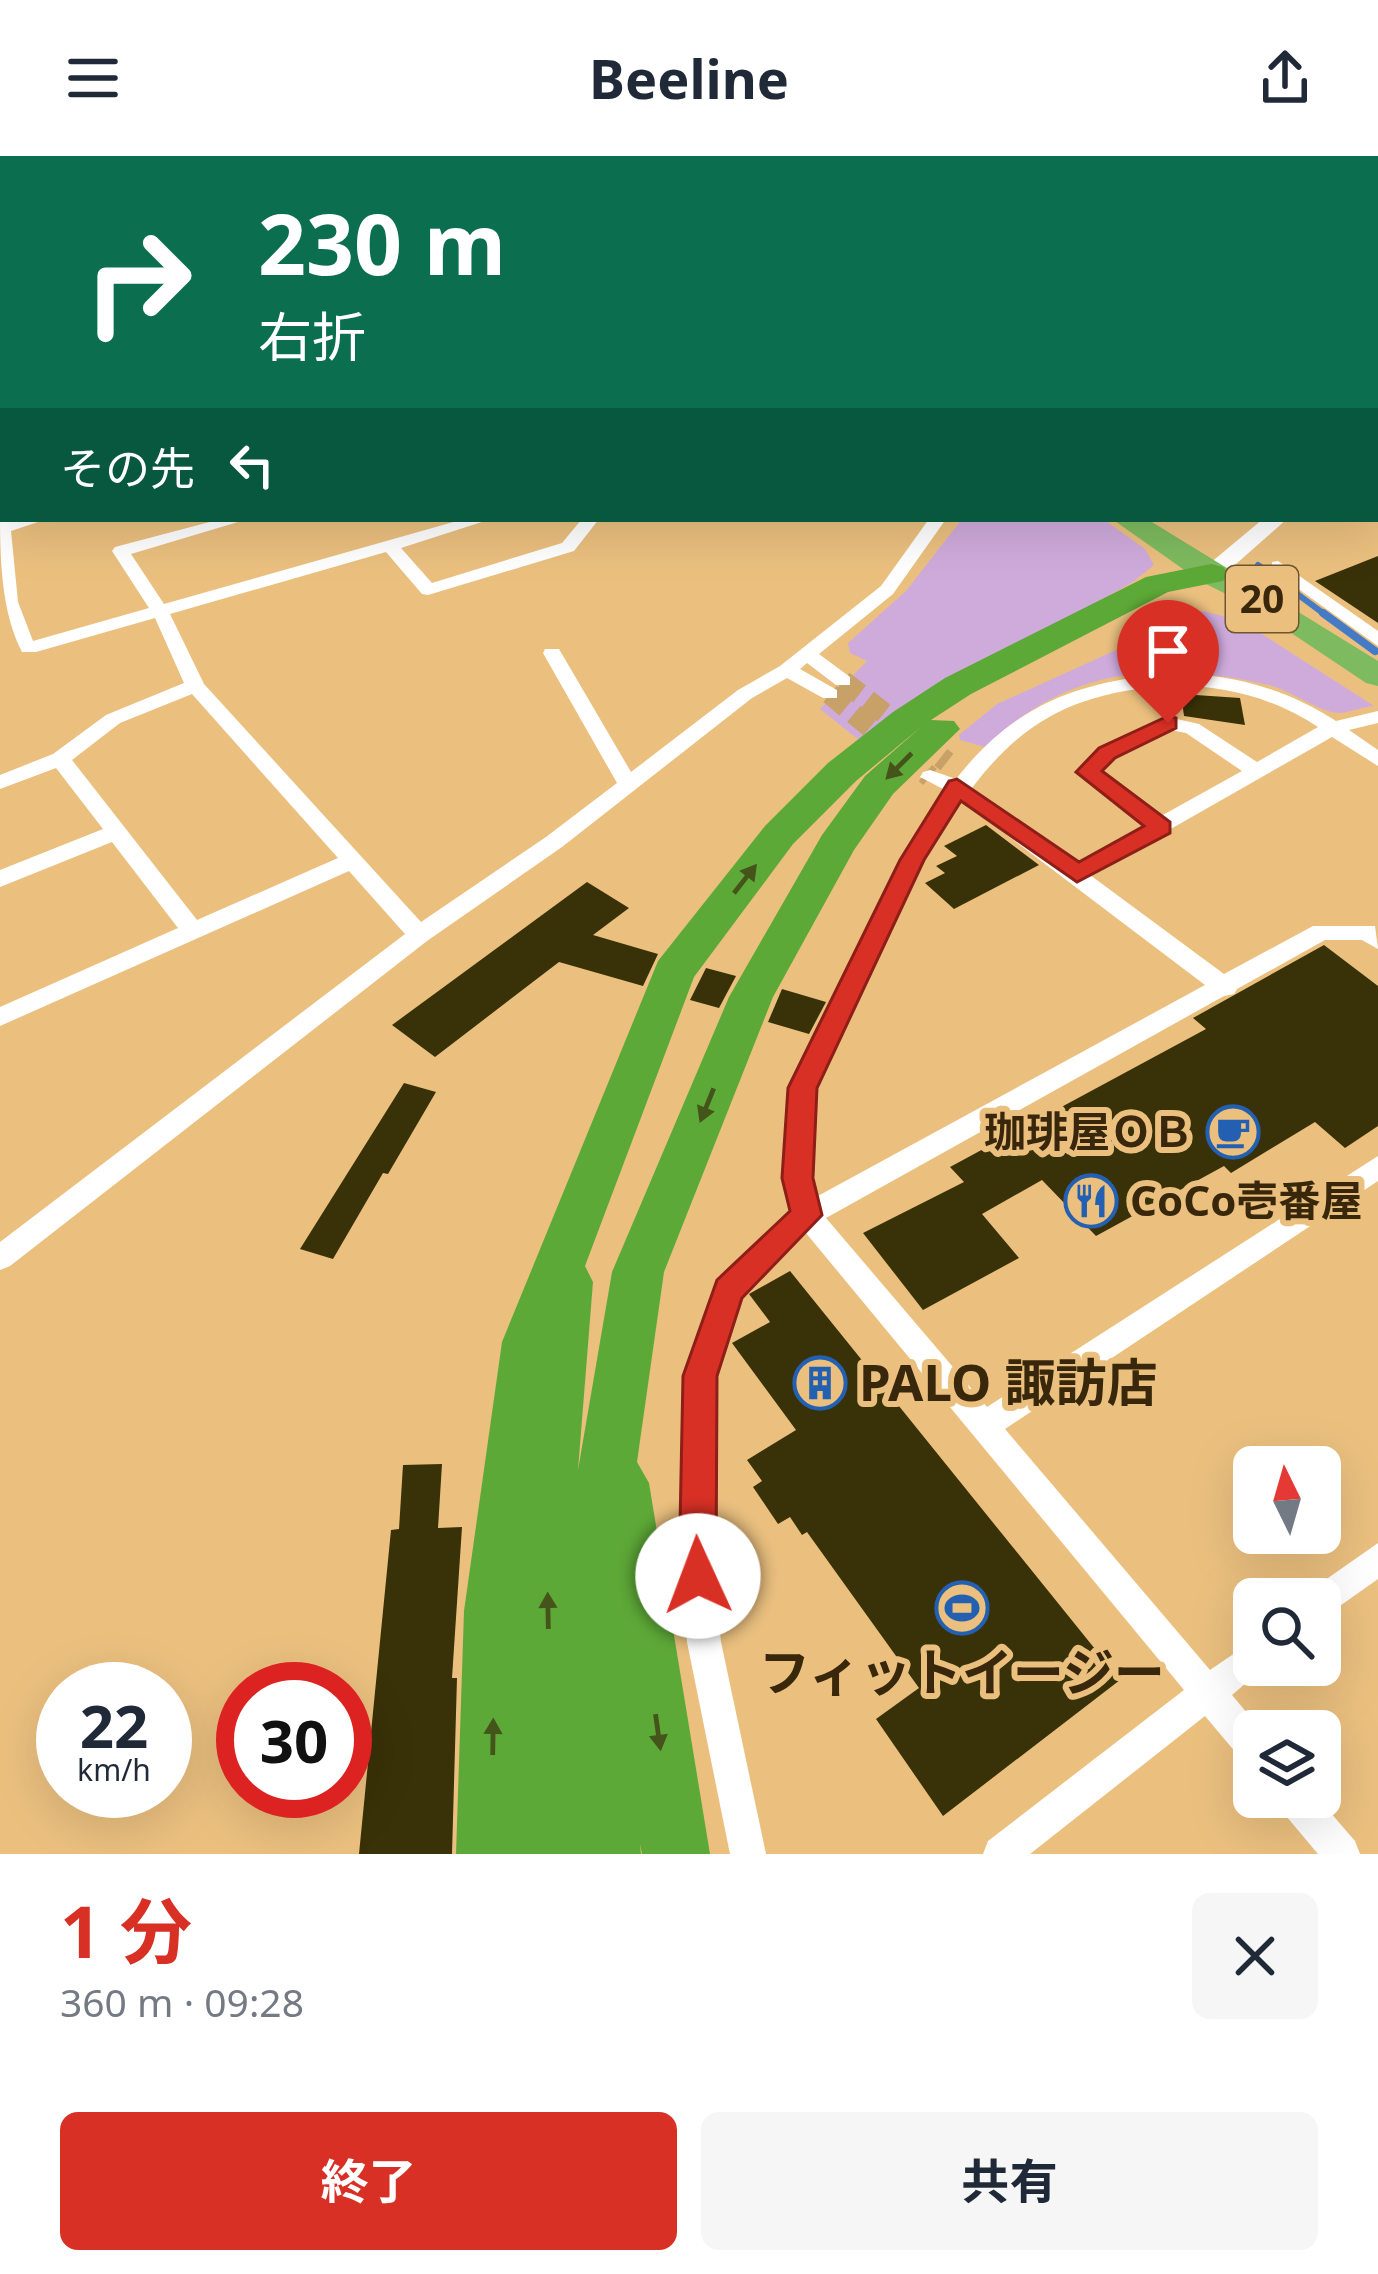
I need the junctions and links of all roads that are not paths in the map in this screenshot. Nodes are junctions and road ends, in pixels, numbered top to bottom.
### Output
1 (2, 522) edge
2 (224, 522) edge
3 (472, 522) edge
4 (589, 522) edge
5 (936, 522) edge
6 (1272, 522) edge
7 (1135, 524) edge
8 (389, 545) junction
9 (1278, 566) dead end
10 (1211, 574) junction
11 (159, 610) junction
12 (1378, 640) edge
13 (553, 653) dead end
14 (807, 654) junction
15 (787, 670) junction
16 (1378, 676) edge
17 (195, 686) junction
18 (1378, 699) edge
19 (1378, 717) edge
20 (1332, 728) junction
21 (60, 759) junction
22 (1378, 760) edge
23 (938, 770) tunnel mouth
24 (1258, 772) junction
25 (964, 780) junction
26 (0, 782) edge
27 (628, 785) junction
28 (1161, 827) junction
29 (116, 832) junction
30 (351, 861) junction
31 (1077, 873) junction
32 (0, 879) edge
33 (194, 933) junction
34 (419, 935) junction
35 (1378, 941) edge
36 (1226, 988) junction
37 (0, 1017) edge
38 (1378, 1167) edge
39 (807, 1215) junction
40 (570, 1239) junction
41 (0, 1258) edge
42 (982, 1427) junction
43 (614, 1451) junction
44 (1378, 1558) edge
45 (1341, 1587) edge
46 (1233, 1673) edge
47 (1208, 1693) junction
48 (1233, 1723) edge
49 (1312, 1818) edge
50 (490, 1854) edge
51 (556, 1854) edge
52 (607, 1854) edge
53 (676, 1854) edge
54 (748, 1854) edge
55 (1001, 1854) edge
56 (1342, 1854) edge

1 - 11 street
2 - 11 street
3 - 8 street
4 - 8 street
5 - 14 street
6 - 10 street
7 - 10 highway, 20
8 - 11 street
9 - 12 street
10 - 16 highway, 20
10 - 18 highway, 20
40 -> 10 highway
10 -> 43 highway
11 - 17 street
13 - 27 street
14 - 15 street
14 - 15 street
15 - 27 street
17 - 21 street
17 - 30 street
19 - 20 street
20 - 22 street
20 - 24 street
20 - 25 street
21 - 26 street
21 - 29 street
23 - 25 street
24 - 28 street
24 - 28 street
25 - 31 street
25 - 39 street
27 - 34 street
28 - 31 street
29 - 32 street
29 - 33 street
30 - 33 street
30 - 34 street
31 - 36 street
33 - 37 street
34 - 41 street
35 - 36 street
36 - 39 street
38 - 42 street
39 - 42 street
39 - 54 street
50 -> 40 highway
51 -> 40 highway
42 - 47 street
43 - 52 highway
43 -> 53 highway
44 - 45 street
46 - 47 street
47 - 48 street
47 - 55 street
49 - 56 street

